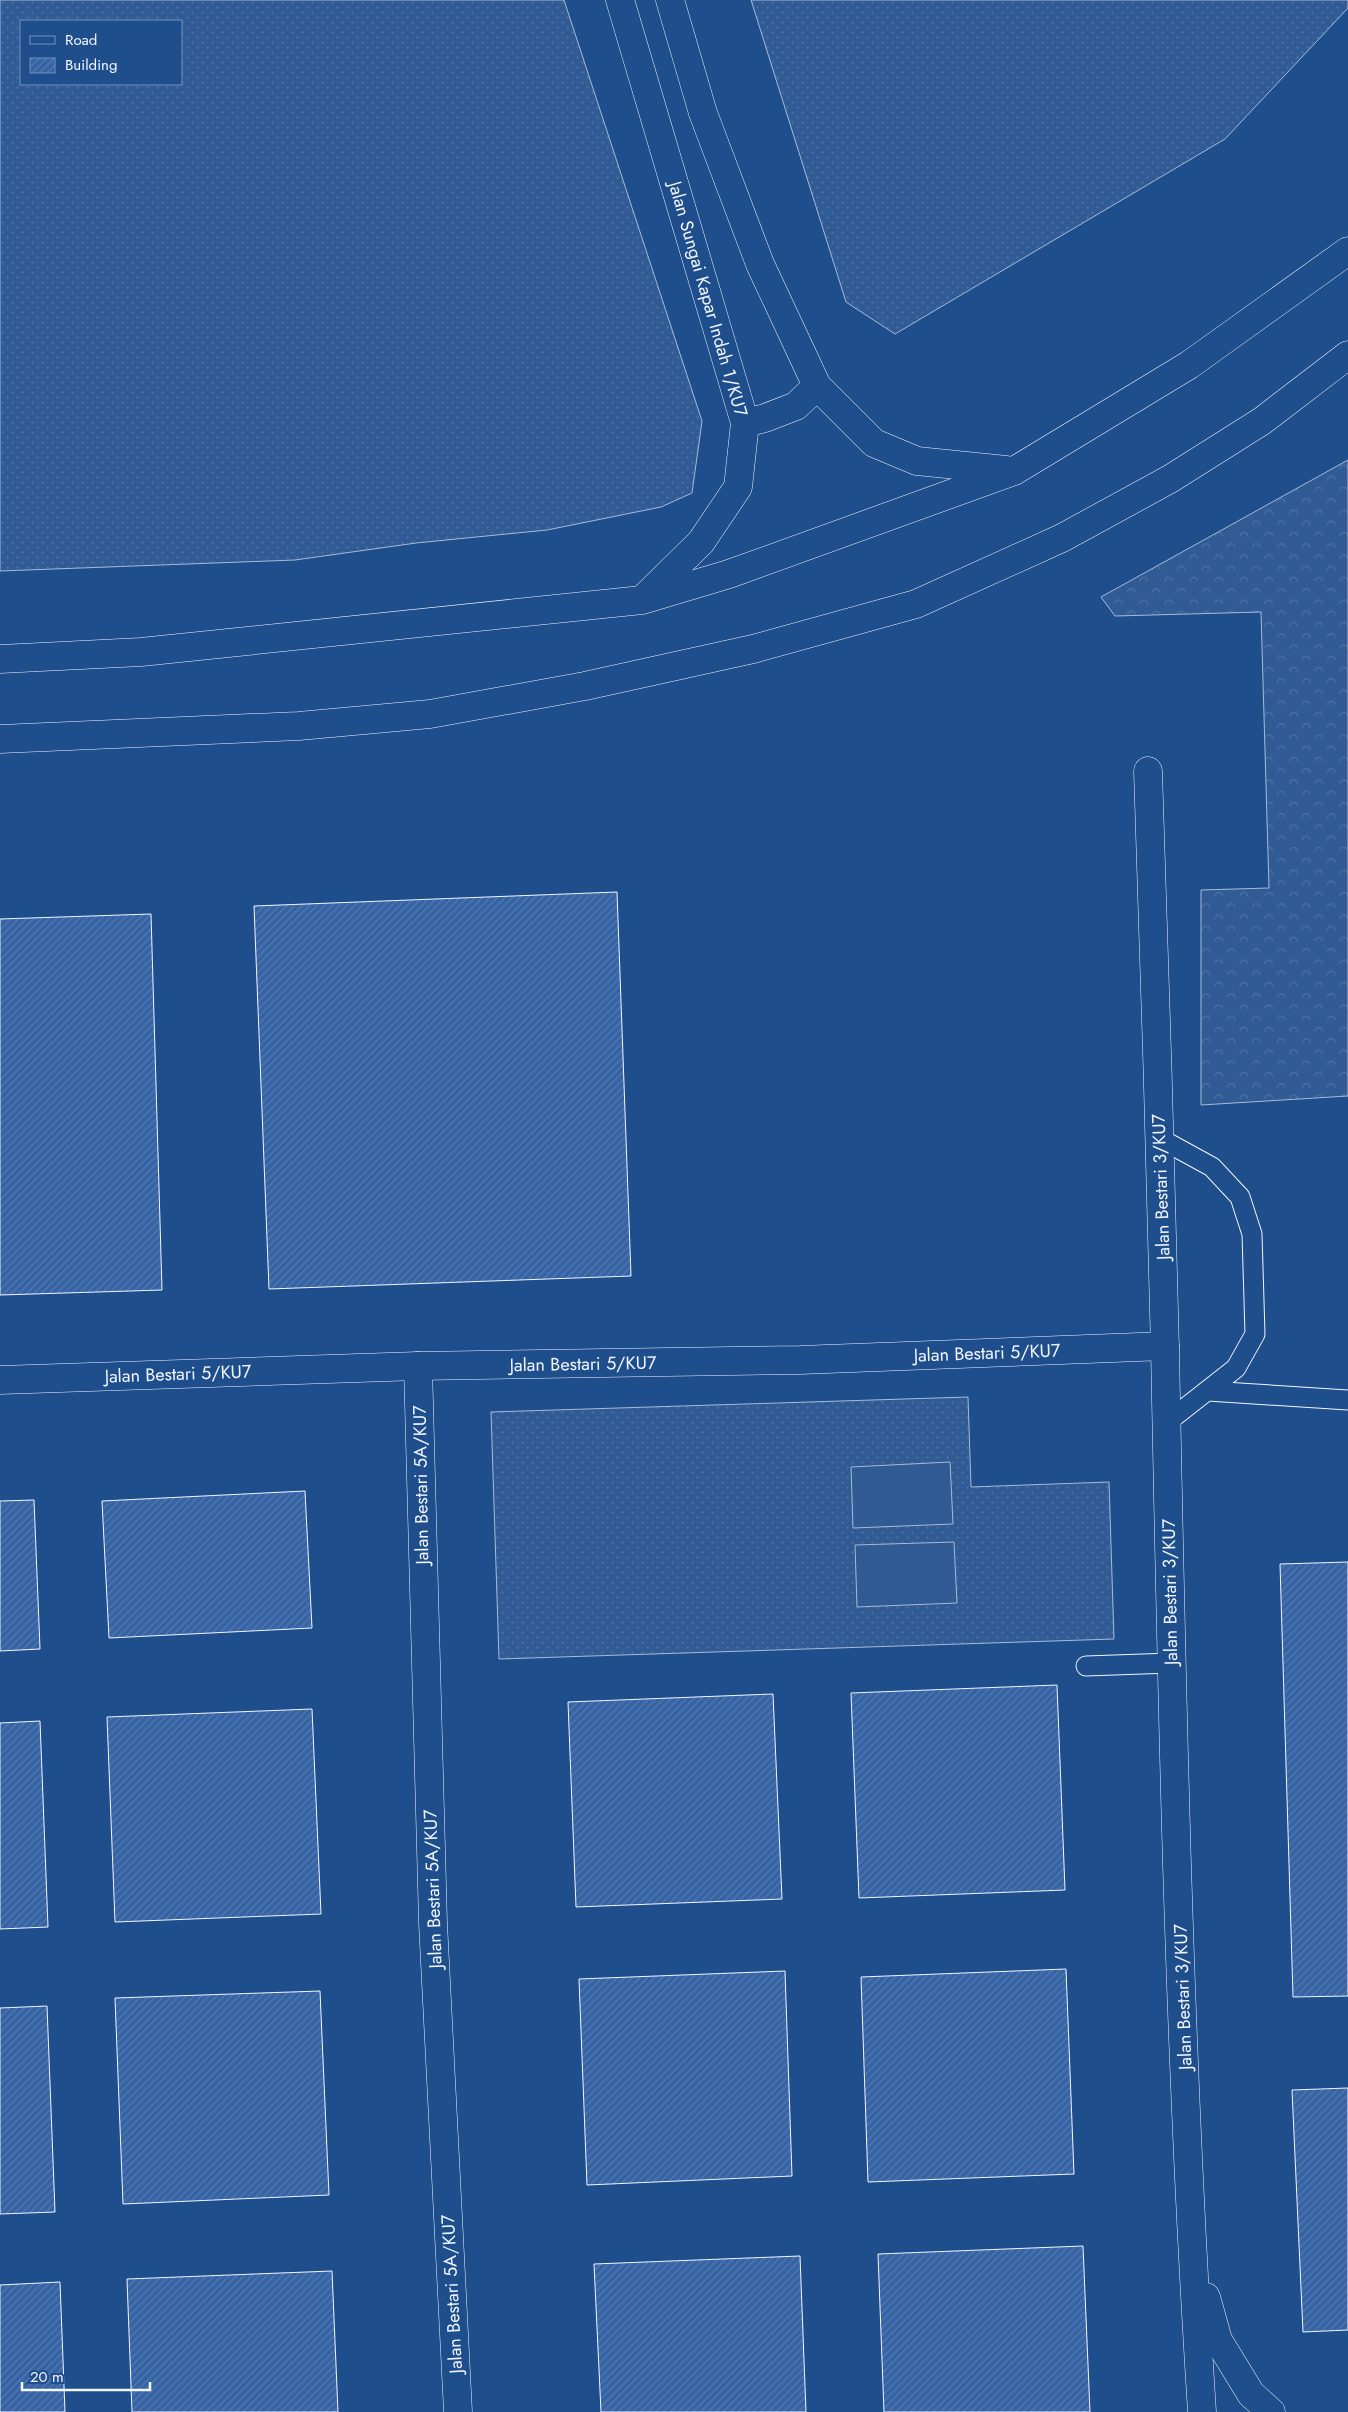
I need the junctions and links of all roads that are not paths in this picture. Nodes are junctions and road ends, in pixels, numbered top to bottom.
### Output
1 (620, 0) edge
2 (670, 0) edge
3 (1348, 250) edge
4 (1348, 354) edge
5 (817, 386) junction
6 (745, 423) junction
7 (1014, 470) junction
8 (642, 600) junction
9 (0, 659) edge
10 (0, 739) edge
11 (1148, 771) dead end
12 (1159, 1138) junction
13 (1165, 1346) junction
14 (418, 1366) junction
15 (0, 1380) edge
16 (1208, 1391) junction
17 (1348, 1400) edge
18 (1166, 1424) junction
19 (1171, 1663) junction
20 (1086, 1666) dead end
21 (1192, 2248) junction
22 (458, 2412) edge
23 (1202, 2412) edge
24 (1271, 2412) edge

1 - 6 street, Jalan Sungai Kapar Indah 1/KU7
2 - 5 street
3 - 7 street
4 - 10 street
5 - 6 street
5 - 7 street
6 - 8 street, Jalan Sungai Kapar Indah 1/KU7
7 - 8 street
8 - 9 street
11 - 12 street, Jalan Bestari 3/KU7
12 - 13 street, Jalan Bestari 3/KU7
12 - 16 lane
13 - 14 street, Jalan Bestari 5/KU7
13 - 18 street, Jalan Bestari 3/KU7
14 - 15 street, Jalan Bestari 5/KU7
14 - 22 street, Jalan Bestari 5A/KU7
16 - 17 lane
16 - 18 lane
18 - 19 street, Jalan Bestari 3/KU7
19 - 20 lane
19 - 21 street, Jalan Bestari 3/KU7
21 - 23 street, Jalan Bestari 3/KU7
21 - 24 street

